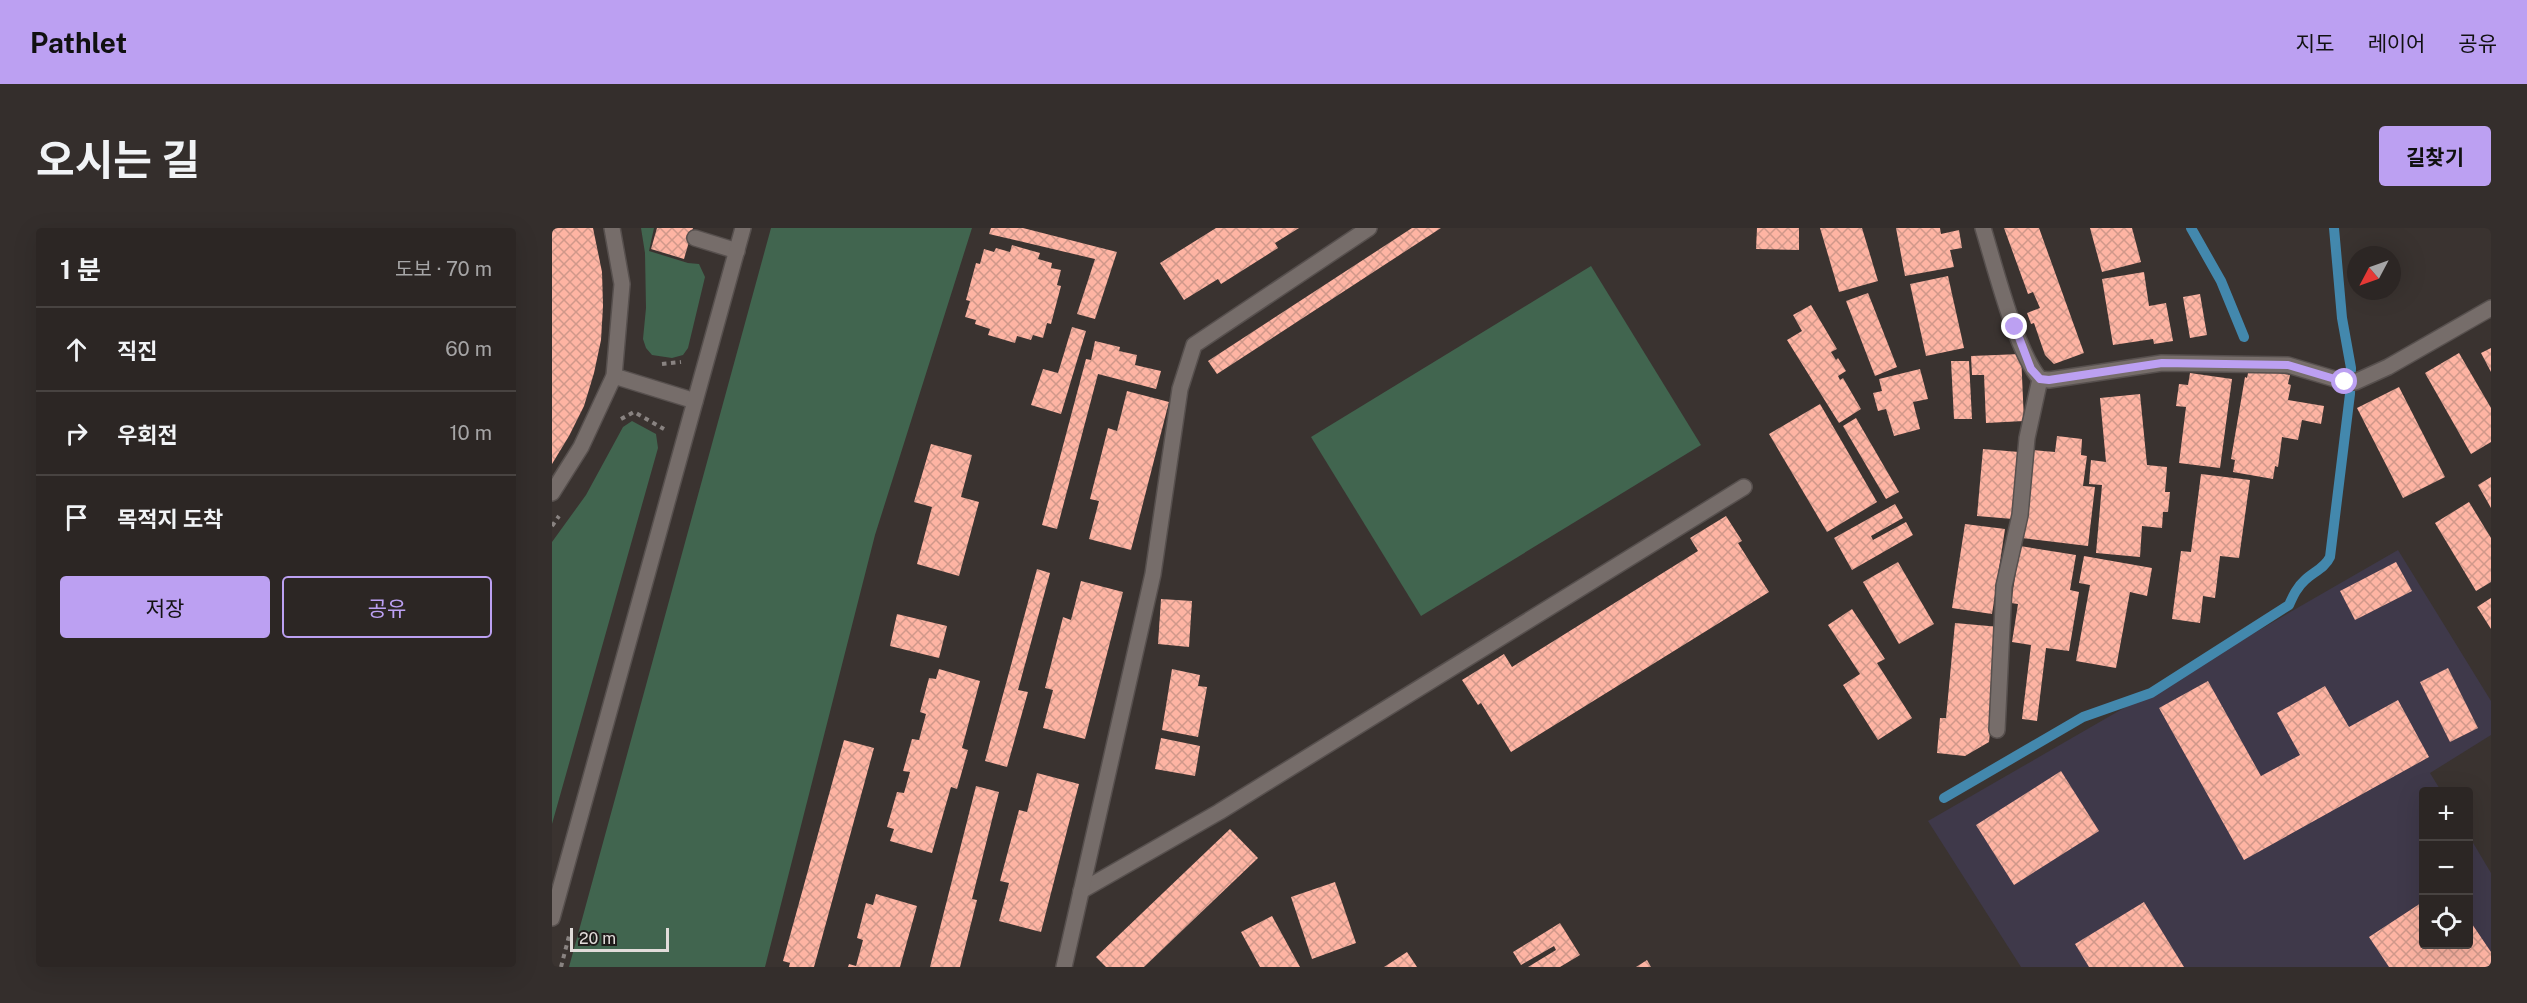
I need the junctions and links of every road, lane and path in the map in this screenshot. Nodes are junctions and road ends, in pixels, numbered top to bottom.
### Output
1 (612, 228) edge
2 (743, 228) edge
3 (1369, 228) edge
4 (1983, 228) edge
5 (695, 238) dead end
6 (737, 251) junction
7 (2491, 308) edge
8 (684, 359) dead end
9 (655, 362) dead end
10 (614, 376) junction
11 (2040, 379) junction
12 (695, 401) junction
13 (615, 427) dead end
14 (665, 437) dead end
15 (1744, 487) dead end
16 (552, 493) edge
17 (565, 510) dead end
18 (552, 526) edge
19 (1997, 730) dead end
20 (1081, 891) junction
21 (552, 918) edge
22 (1064, 967) edge

1 - 10 street
2 - 6 street
3 - 20 street
4 - 11 street
5 - 6 street
6 - 12 street
7 - 11 street
8 - 9 path
10 - 12 street
10 - 16 street
11 - 19 street
12 - 21 street
13 - 14 path
15 - 20 street
17 - 18 path
20 - 22 street

